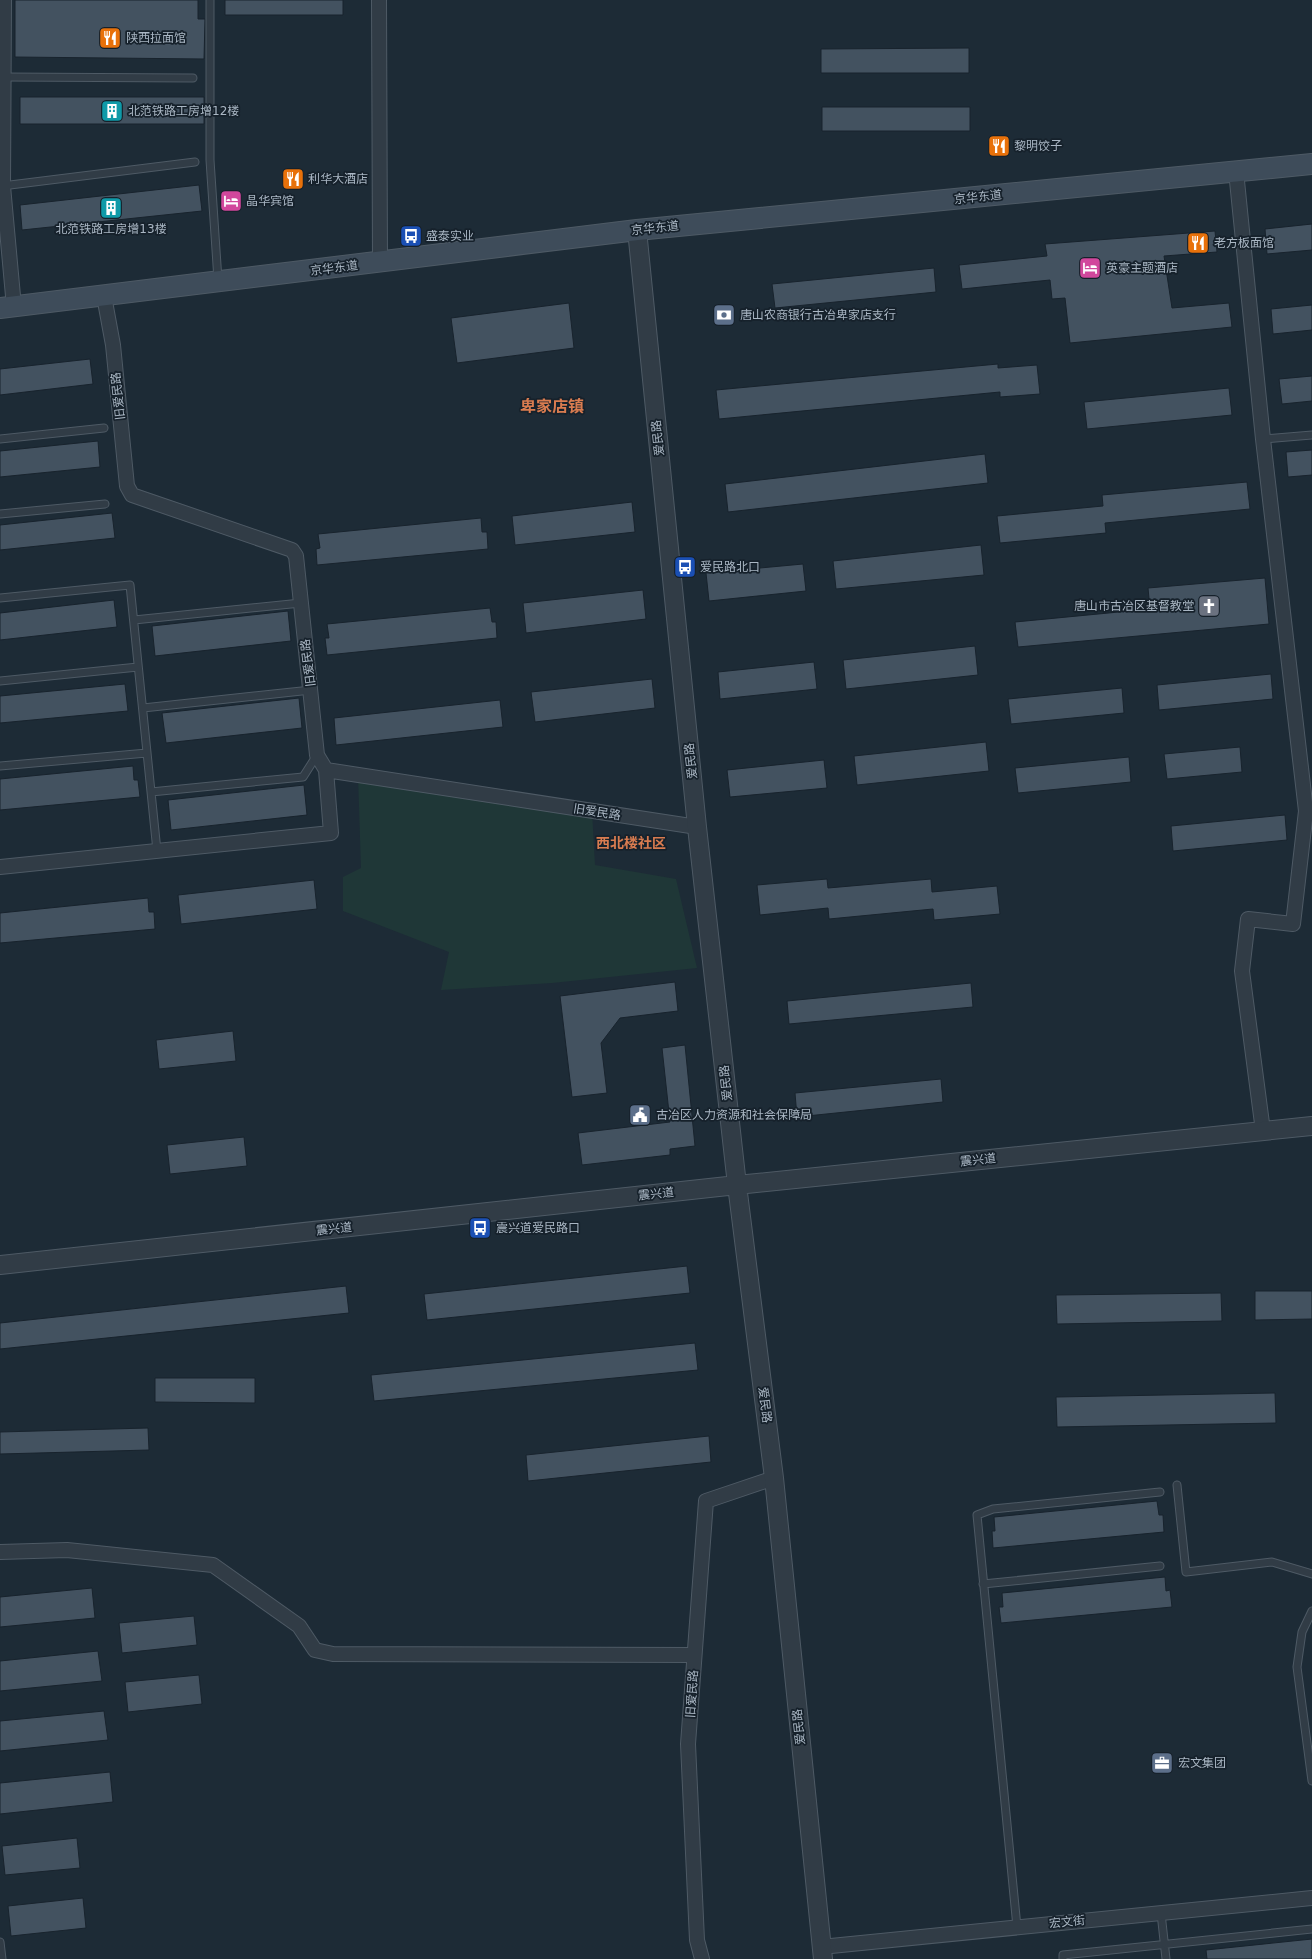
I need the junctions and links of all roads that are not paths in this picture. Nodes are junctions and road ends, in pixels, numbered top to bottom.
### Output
1 (4, 0) edge
2 (210, 0) edge
3 (379, 0) edge
4 (2, 45) edge
5 (4, 77) junction
6 (193, 78) dead end
7 (2, 121) edge
8 (194, 162) dead end
9 (1312, 164) edge
10 (1236, 171) junction
11 (1, 186) edge
12 (637, 230) junction
13 (380, 262) junction
14 (218, 282) junction
15 (104, 296) junction
16 (7, 307) edge
17 (104, 428) dead end
18 (1312, 435) edge
19 (0, 439) edge
20 (1263, 439) junction
21 (105, 504) dead end
22 (0, 514) edge
23 (0, 598) edge
24 (301, 603) junction
25 (134, 620) junction
26 (138, 668) junction
27 (0, 681) edge
28 (312, 690) junction
29 (143, 708) junction
30 (147, 753) junction
31 (317, 755) junction
32 (0, 766) edge
33 (326, 770) junction
34 (151, 792) junction
35 (698, 827) junction
36 (157, 851) junction
37 (0, 867) edge
38 (1312, 1126) edge
39 (1263, 1131) junction
40 (738, 1185) junction
41 (0, 1265) edge
42 (774, 1478) junction
43 (1177, 1485) dead end
44 (1160, 1492) dead end
45 (0, 1552) edge
46 (1160, 1566) dead end
47 (1312, 1574) edge
48 (984, 1584) junction
49 (1312, 1611) edge
50 (694, 1655) junction
51 (1312, 1781) edge
52 (1312, 1898) edge
53 (1161, 1913) junction
54 (1017, 1927) junction
55 (1312, 1929) edge
56 (0, 1942) edge
57 (1165, 1945) junction
58 (822, 1953) edge
59 (2, 1959) edge
60 (702, 1959) edge
61 (1063, 1959) edge
62 (1166, 1959) edge

1 - 4 street
2 - 14 lane
3 - 13 street
4 - 5 street
5 - 6 lane
5 - 7 street
7 - 11 street
8 - 11 lane
9 - 10 main road, 京华东道
10 - 12 main road, 京华东道
10 - 20 street
11 - 16 street
12 - 13 main road, 京华东道
12 - 35 street, 爱民路
13 - 14 main road, 京华东道
14 - 15 main road, 京华东道
15 - 16 main road, 京华东道
15 - 24 street, 旧爱民路
17 - 19 lane
18 - 20 lane
20 - 39 street
21 - 22 lane
23 - 25 lane
24 - 25 lane
24 - 28 street, 旧爱民路
25 - 26 lane
26 - 27 lane
26 - 29 lane
28 - 29 lane
28 - 31 street, 旧爱民路
29 - 30 lane
30 - 32 lane
30 - 34 lane
31 - 33 street, 旧爱民路
31 - 34 lane
33 - 35 street, 旧爱民路
33 - 36 street
34 - 36 lane
35 - 40 street, 爱民路
36 - 37 street
38 - 39 street, 震兴道
39 - 40 street, 震兴道
40 - 41 street, 震兴道
40 - 42 street, 爱民路
42 - 50 street, 旧爱民路
42 - 58 street, 爱民路
43 - 47 lane
44 - 48 lane
45 - 50 street
46 - 48 lane
48 - 54 lane
49 - 51 lane
50 - 60 street, 旧爱民路
52 - 53 street, 宏文街
53 - 54 street, 宏文街
53 - 57 lane
54 - 58 street, 宏文街
55 - 57 lane
56 - 59 lane
57 - 61 lane
57 - 62 lane

